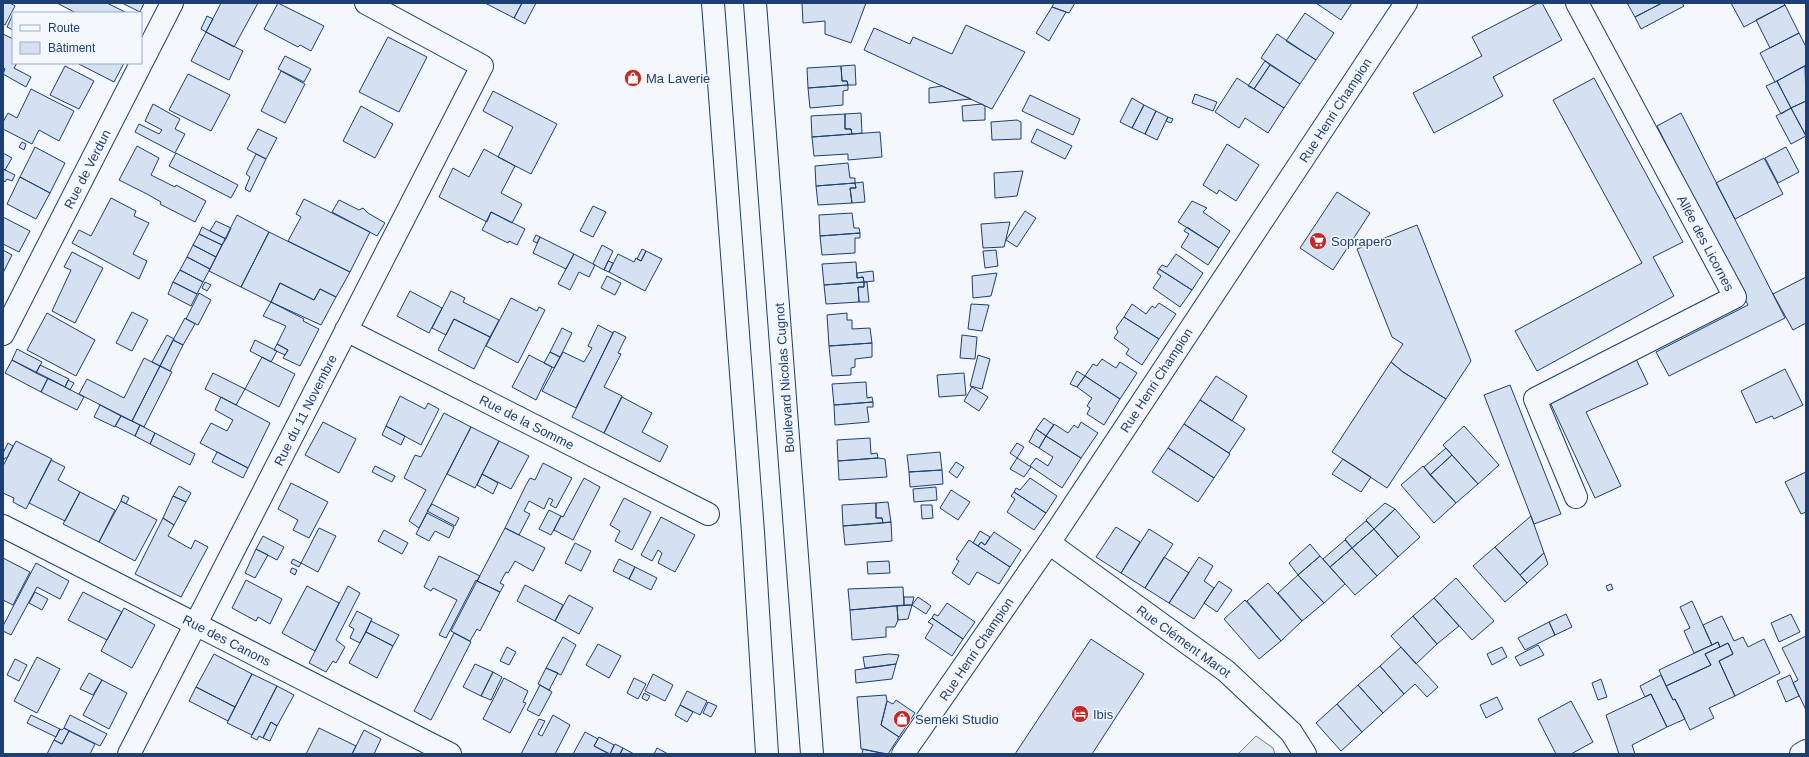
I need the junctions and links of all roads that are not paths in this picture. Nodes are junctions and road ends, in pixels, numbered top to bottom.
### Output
1 (172, 3) edge
2 (366, 3) edge
3 (713, 3) edge
4 (755, 3) edge
5 (1577, 3) edge
6 (1408, 5) edge
7 (142, 62) edge
8 (141, 64) edge
9 (346, 330) junction
10 (3, 334) edge
11 (1576, 497) dead end
12 (708, 514) dead end
13 (3, 526) edge
14 (1049, 543) junction
15 (195, 623) junction
16 (1806, 752) edge
17 (129, 754) edge
18 (450, 754) edge
19 (767, 754) edge
20 (812, 754) edge
21 (903, 754) edge
22 (1305, 754) edge
23 (1801, 754) edge

1 - 7 street, Rue de Verdun
2 - 9 street, Rue du 11 Novembre
3 - 19 street
4 - 20 street, Boulevard Nicolas Cugnot
5 - 11 street, Allée des Licornes
6 - 14 street, Rue Henri Champion
8 - 10 street, Rue de Verdun
9 - 12 street, Rue de la Somme
9 - 15 street, Rue du 11 Novembre
13 - 15 street, Rue des Canons
14 - 21 street, Rue Henri Champion
14 - 22 street, Rue Clément Marot
15 - 17 street, Rue du 11 Novembre
15 - 18 street, Rue des Canons
16 - 23 street

